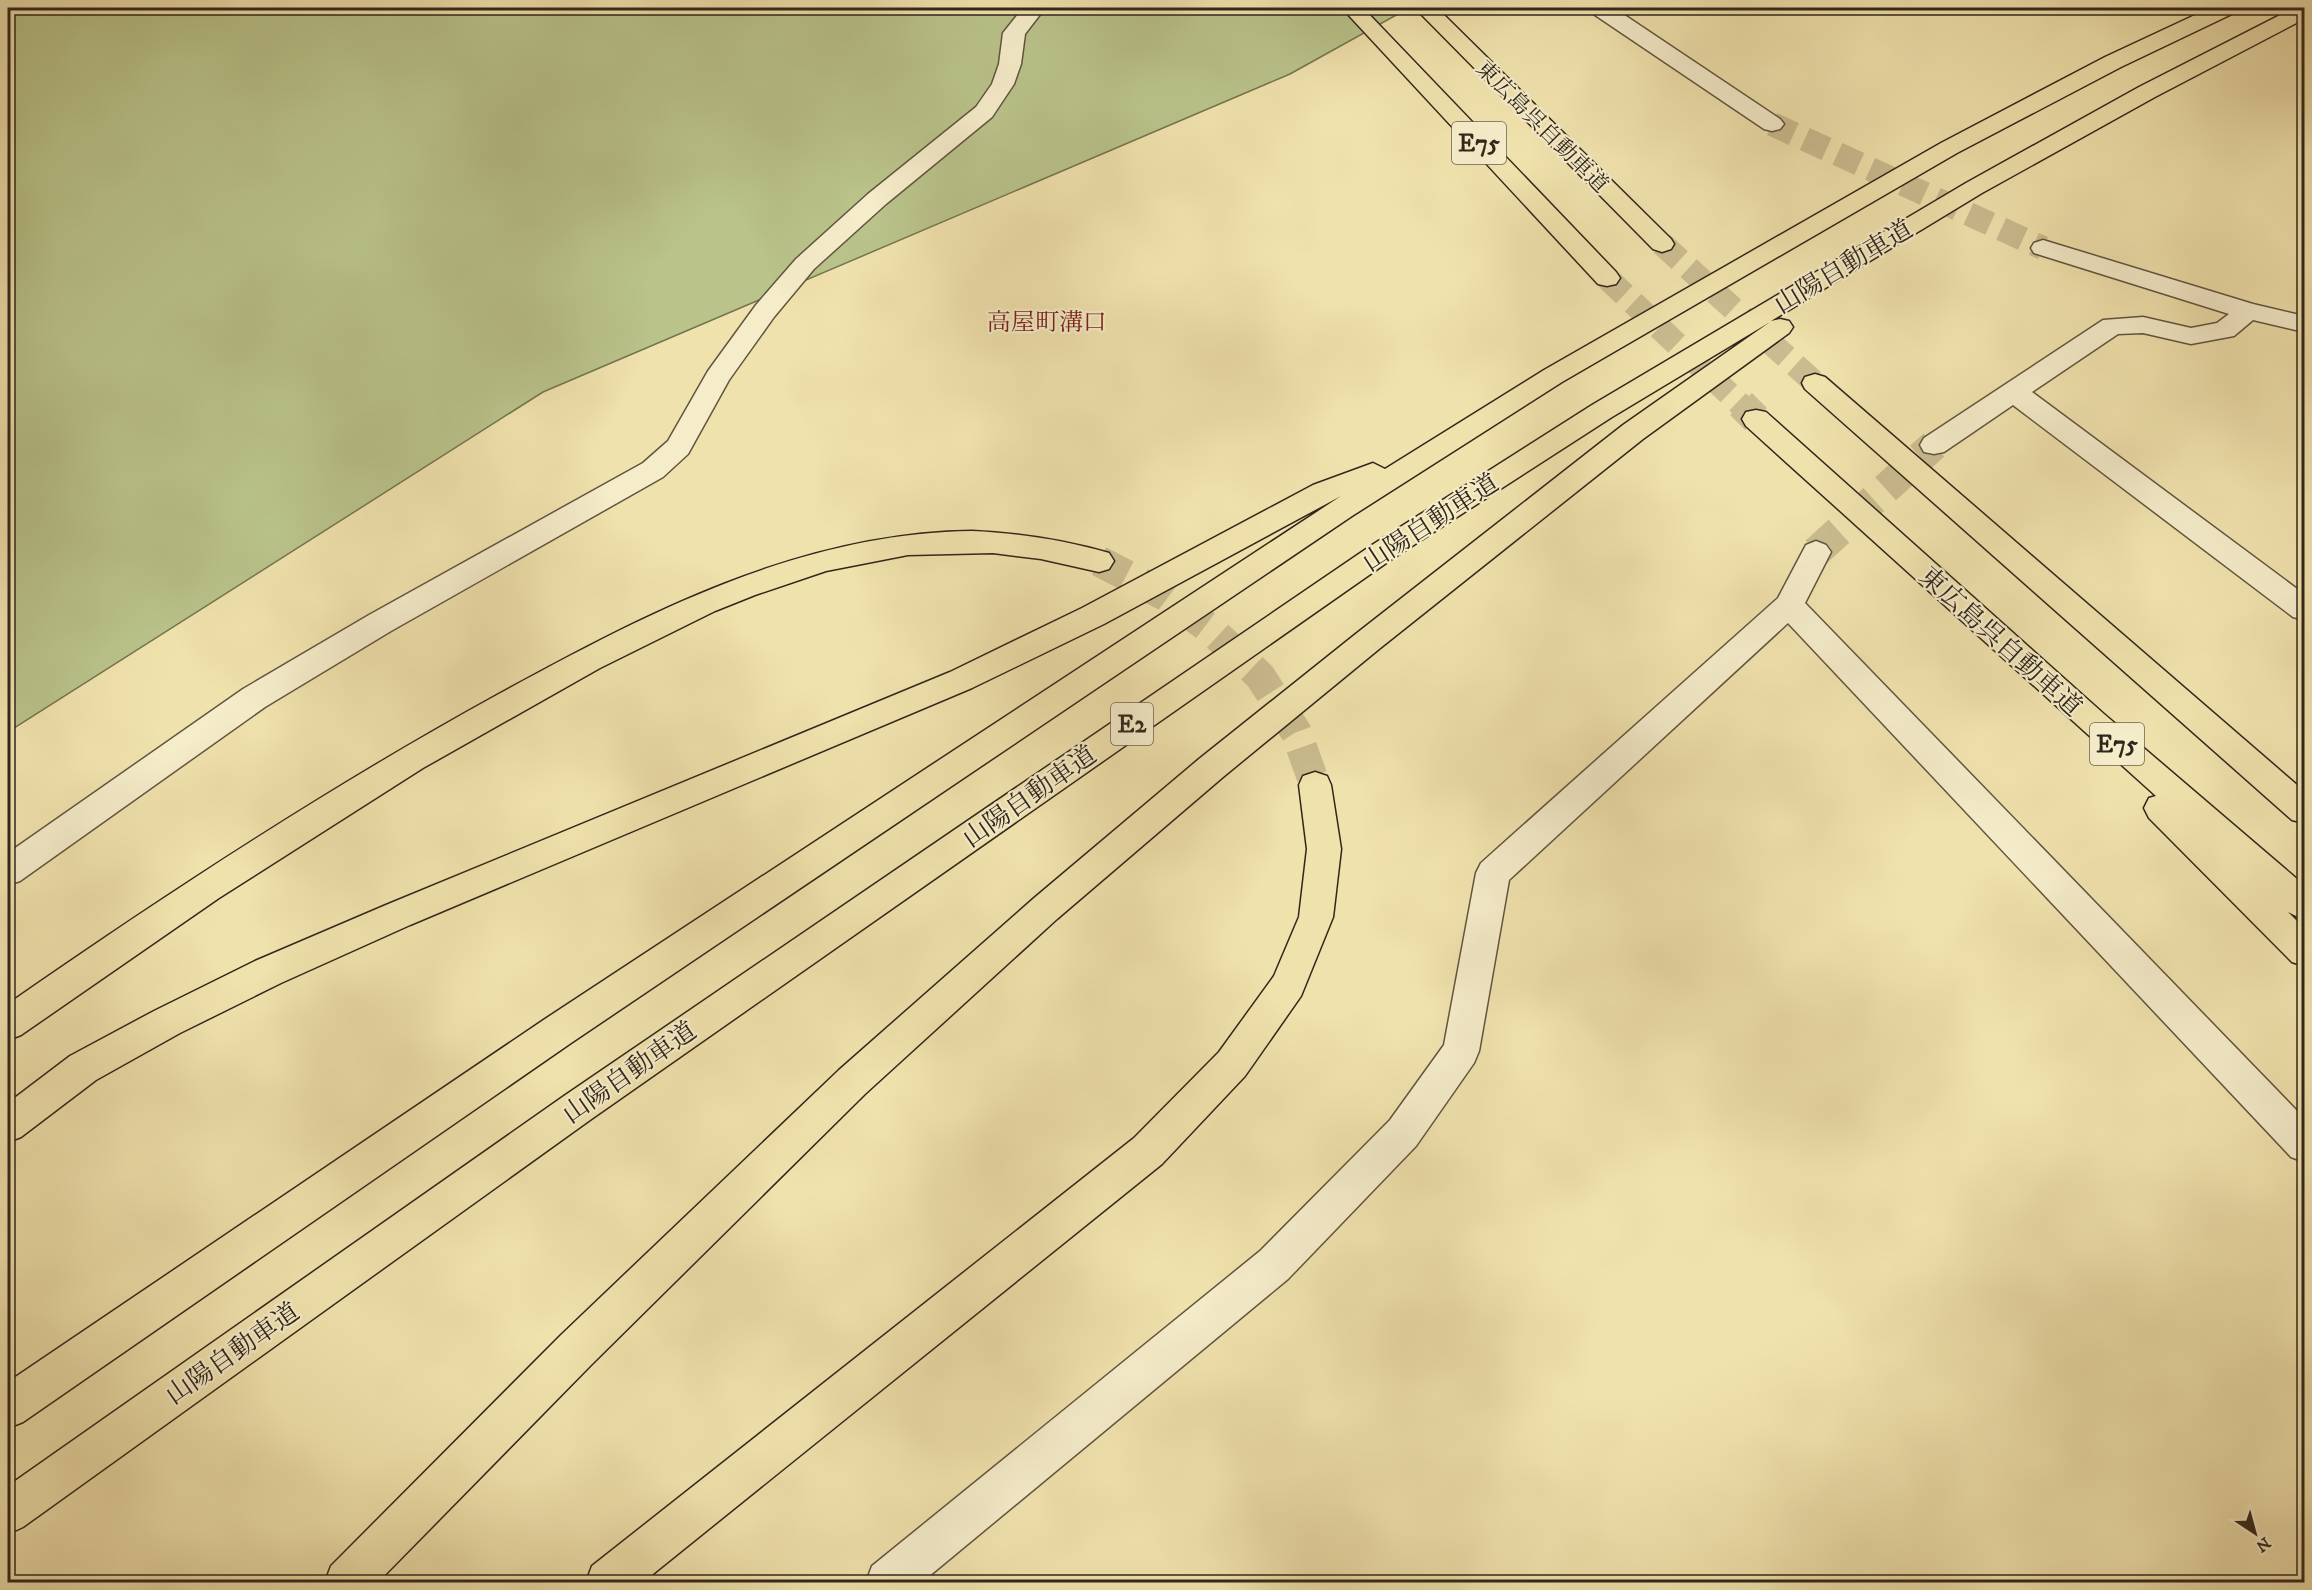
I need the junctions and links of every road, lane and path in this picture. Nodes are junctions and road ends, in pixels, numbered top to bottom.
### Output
1 (1034, 8) edge
2 (1352, 8) edge
3 (1425, 8) edge
4 (1600, 8) edge
5 (2226, 8) edge
6 (2304, 11) edge
7 (1772, 124) tunnel mouth
8 (1974, 188) junction
9 (1662, 244) tunnel mouth
10 (2043, 248) tunnel mouth
11 (1607, 278) tunnel mouth
12 (2248, 311) junction
13 (2304, 324) edge
14 (1815, 383) tunnel mouth
15 (2015, 393) junction
16 (1756, 419) tunnel mouth
17 (1445, 445) junction
18 (1934, 445) tunnel mouth
19 (2000, 544) junction
20 (1816, 552) tunnel mouth
21 (1099, 561) tunnel mouth
22 (1932, 580) junction
23 (1790, 605) junction
24 (2304, 609) edge
25 (2304, 784) edge
26 (1315, 785) tunnel mouth
27 (2304, 810) edge
28 (8, 871) edge
29 (2304, 905) edge
30 (2304, 951) edge
31 (8, 1024) edge
32 (8, 1125) edge
33 (2304, 1144) edge
34 (8, 1407) edge
35 (8, 1512) edge
36 (347, 1582) edge
37 (608, 1582) edge
38 (888, 1582) edge

1 - 28 street
2 - 11 highway, E75
3 - 9 highway, 東広島呉自動車道 / E75
4 - 7 street
5 - 17 highway, 山陽自動車道 / E2
6 - 8 highway, 山陽自動車道 / E2
8 - 35 highway, 山陽自動車道 / E2
8 - 36 highway
10 - 12 street
12 - 13 street
12 - 15 street
14 - 19 highway
15 - 18 street
15 - 24 street
16 - 22 highway, 東広島呉自動車道 / E75
17 - 32 highway
17 - 34 highway, 山陽自動車道 / E2
19 - 25 highway
19 - 27 highway
20 - 23 street
21 - 31 highway
22 - 29 highway, 東広島呉自動車道 / E75
22 - 30 highway
23 - 33 street
23 - 38 street
26 - 37 highway

